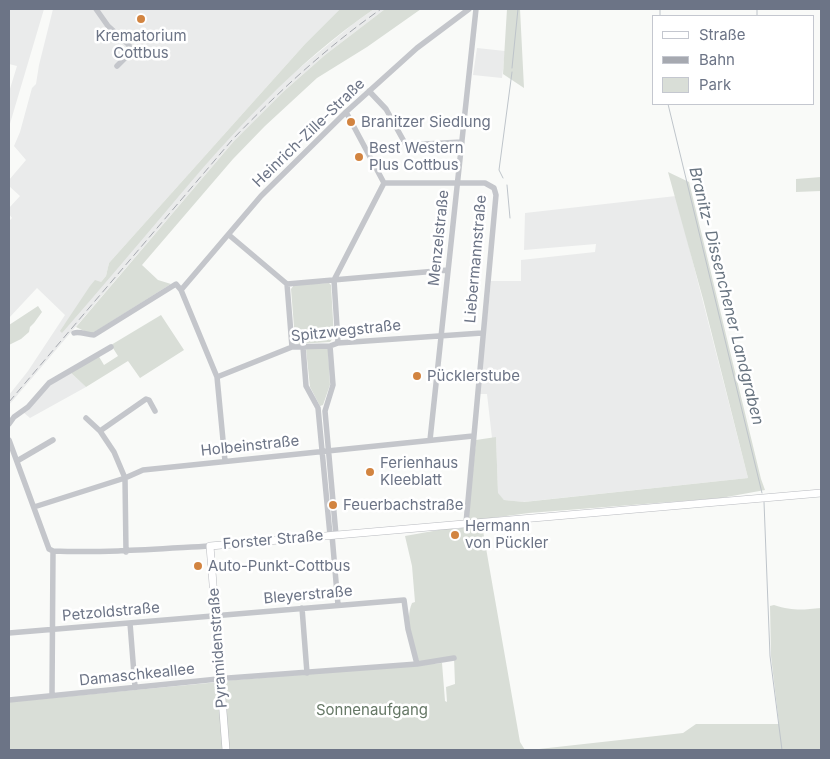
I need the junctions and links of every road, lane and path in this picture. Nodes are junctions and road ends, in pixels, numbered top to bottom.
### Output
1 (96, 9) edge
2 (469, 9) edge
3 (476, 9) edge
4 (118, 66) dead end
5 (369, 91) junction
6 (346, 112) junction
7 (462, 142) junction
8 (457, 182) junction
9 (384, 183) junction
10 (229, 235) junction
11 (448, 270) junction
12 (334, 280) junction
13 (287, 284) junction
14 (181, 290) junction
15 (74, 332) dead end
16 (482, 333) junction
17 (442, 335) junction
18 (338, 344) junction
19 (330, 346) junction
20 (111, 347) dead end
21 (292, 347) junction
22 (303, 348) junction
23 (217, 377) junction
24 (155, 411) dead end
25 (86, 418) dead end
26 (9, 424) edge
27 (100, 431) junction
28 (473, 436) junction
29 (9, 440) edge
30 (53, 440) dead end
31 (430, 440) junction
32 (326, 451) junction
33 (17, 461) junction
34 (225, 461) junction
35 (125, 478) junction
36 (821, 494) edge
37 (34, 507) junction
38 (466, 524) junction
39 (333, 535) junction
40 (210, 546) junction
41 (51, 550) junction
42 (126, 552) junction
43 (338, 605) junction
44 (302, 608) junction
45 (216, 616) junction
46 (130, 623) junction
47 (52, 630) junction
48 (9, 633) edge
49 (454, 658) dead end
50 (418, 664) junction
51 (307, 673) junction
52 (221, 679) junction
53 (135, 687) junction
54 (52, 696) junction
55 (9, 700) edge
56 (226, 750) edge

1 - 4 street
2 - 5 street, Heinrich-Zille-Straße
3 - 7 street, Menzelstraße
5 - 6 street, Heinrich-Zille-Straße
5 - 7 street
6 - 9 street
6 - 10 street, Heinrich-Zille-Straße
7 - 8 street, Menzelstraße
8 - 9 street, Liebermannstraße
8 - 11 street, Menzelstraße
8 - 16 street, Liebermannstraße
9 - 12 street
10 - 13 street
10 - 14 street, Heinrich-Zille-Straße
11 - 12 street
11 - 17 street, Menzelstraße
12 - 13 street
12 - 18 street
13 - 21 street
14 - 15 street
14 - 23 street
16 - 17 street, Spitzwegstraße
16 - 28 street, Liebermannstraße
17 - 18 street, Spitzwegstraße
17 - 31 street, Menzelstraße
18 - 19 street, Spitzwegstraße
19 - 22 street, Spitzwegstraße
19 - 32 street
20 - 26 street
21 - 22 street, Spitzwegstraße
21 - 23 street, Spitzwegstraße
22 - 32 street
23 - 34 street
24 - 27 street
25 - 27 street
27 - 35 street
28 - 31 street, Holbeinstraße
28 - 38 street, Liebermannstraße
29 - 33 street
30 - 33 street
31 - 32 street, Holbeinstraße
32 - 34 street, Holbeinstraße
32 - 39 street
33 - 37 street
34 - 35 street, Holbeinstraße
35 - 37 street, Holbeinstraße
35 - 42 street
36 - 38 main road, Forster Straße
37 - 41 street
38 - 39 main road, Forster Straße
39 - 40 main road, Forster Straße
39 - 43 street
40 - 42 street, Forster Straße
40 - 45 main road, Pyramidenstraße
41 - 42 street, Forster Straße
41 - 47 street
43 - 44 street, Bleyerstraße
43 - 50 street, Bleyerstraße
44 - 45 street, Bleyerstraße
44 - 51 street
45 - 46 street, Petzoldstraße
45 - 52 main road, Pyramidenstraße
46 - 47 street, Petzoldstraße
46 - 53 street
47 - 48 street, Petzoldstraße
47 - 54 street
49 - 50 street, Damaschkeallee
50 - 51 street, Damaschkeallee
51 - 52 street, Damaschkeallee
52 - 53 street, Damaschkeallee
52 - 56 main road, Pyramidenstraße
53 - 54 street, Damaschkeallee
54 - 55 street, Damaschkeallee

